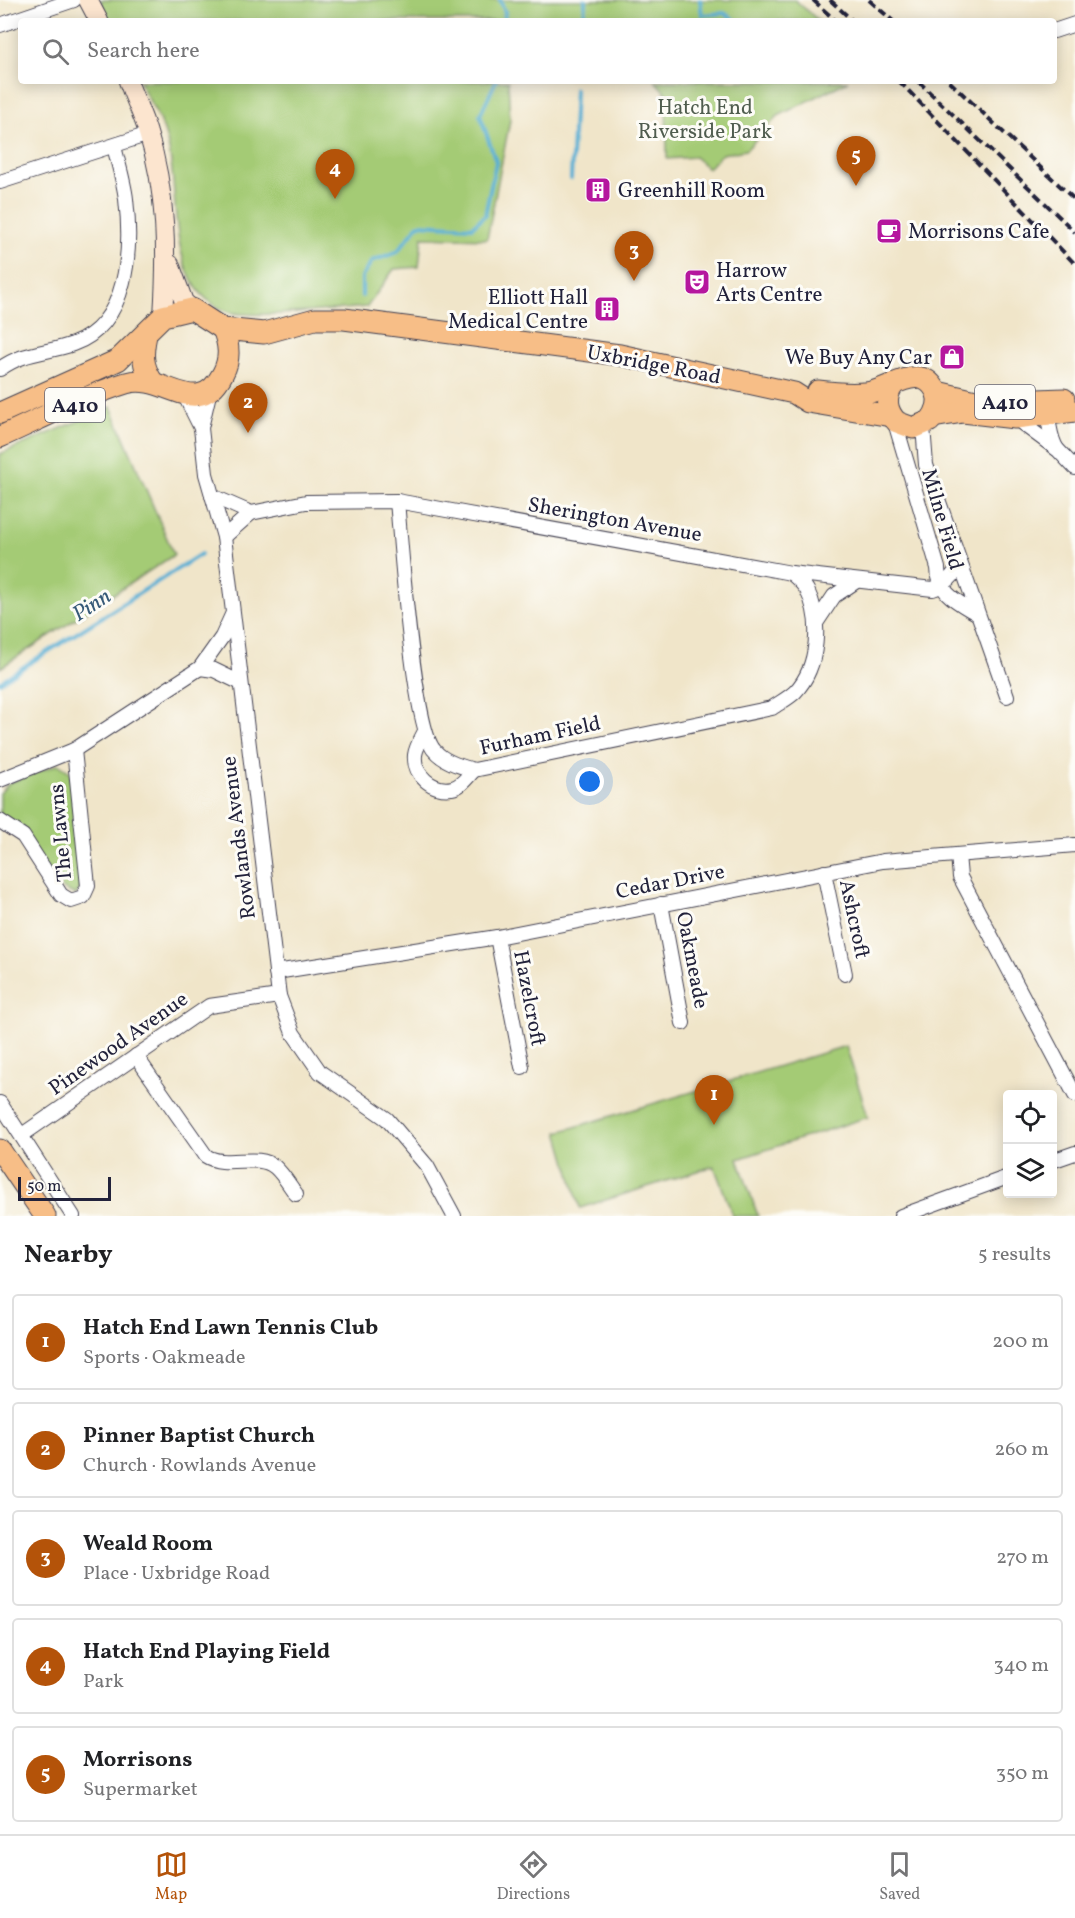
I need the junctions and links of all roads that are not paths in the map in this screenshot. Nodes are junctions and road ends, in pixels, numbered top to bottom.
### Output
1 (74, 0) edge
2 (88, 0) edge
3 (21, 18) edge
4 (97, 18) edge
5 (18, 19) edge
6 (1075, 24) edge
7 (0, 25) edge
8 (1057, 30) edge
9 (129, 84) edge
10 (148, 134) junction
11 (114, 146) junction
12 (0, 182) edge
13 (167, 257) junction
14 (192, 309) junction
15 (163, 316) junction
16 (223, 329) junction
17 (264, 333) junction
18 (146, 335) junction
19 (229, 354) junction
20 (0, 369) edge
21 (152, 381) junction
22 (894, 384) junction
23 (210, 390) junction
24 (937, 392) junction
25 (794, 393) junction
26 (185, 396) junction
27 (1075, 397) edge
28 (1044, 408) junction
29 (1075, 411) edge
30 (0, 413) edge
31 (892, 417) junction
32 (1015, 418) junction
33 (928, 422) junction
34 (201, 428) junction
35 (0, 437) edge
36 (1058, 450) junction
37 (1075, 468) edge
38 (212, 496) junction
39 (397, 501) junction
40 (251, 513) junction
41 (224, 537) junction
42 (960, 564) junction
43 (791, 573) junction
44 (855, 582) junction
45 (940, 587) junction
46 (233, 613) junction
47 (976, 613) junction
48 (816, 623) junction
49 (200, 668) junction
50 (241, 683) junction
51 (1007, 696) dead end
52 (424, 733) junction
53 (74, 750) junction
54 (474, 770) junction
55 (0, 780) edge
56 (0, 821) edge
57 (1075, 845) edge
58 (957, 855) junction
59 (824, 872) junction
60 (661, 904) junction
61 (496, 937) junction
62 (276, 972) junction
63 (845, 974) dead end
64 (279, 996) junction
65 (683, 1023) dead end
66 (136, 1056) junction
67 (522, 1067) dead end
68 (1075, 1095) edge
69 (0, 1103) edge
70 (22, 1135) junction
71 (0, 1150) edge
72 (1075, 1153) edge
73 (1057, 1160) edge
74 (1003, 1179) edge
75 (296, 1194) dead end
76 (45, 1216) edge
77 (73, 1216) edge
78 (454, 1216) edge
79 (901, 1216) edge

1 - 3 street
2 - 4 street
5 - 7 street
6 - 8 street
9 - 10 street
10 - 11 street
10 - 13 street
11 - 12 street
11 - 20 street
13 - 14 street
13 - 15 street
14 - 15 main road
14 - 16 main road, Uxbridge Road
15 - 18 main road
16 - 17 main road, Uxbridge Road
16 - 19 main road
17 - 19 main road, Uxbridge Road
17 - 25 main road, Uxbridge Road
18 - 21 main road
18 - 30 main road, A410
19 - 23 main road
21 - 26 main road
21 - 35 main road, A410
22 - 24 main road, Uxbridge Road
22 - 25 main road, Uxbridge Road
22 - 31 main road
23 - 26 main road
23 - 34 street
24 - 28 main road, Uxbridge Road / A410
24 - 33 main road
25 - 31 main road, Uxbridge Road
26 - 34 street, Rowlands Avenue
27 - 28 main road, Uxbridge Road / A410
28 - 29 main road, Uxbridge Road / A410
28 - 32 main road, Uxbridge Road / A410
28 - 36 street
31 - 33 main road, Uxbridge Road
31 - 45 street, Milne Field
32 - 33 main road, Uxbridge Road / A410
32 - 36 street
33 - 42 street, Milne Field
34 - 38 street, Rowlands Avenue
36 - 37 street
38 - 40 street
38 - 41 street, Rowlands Avenue
39 - 40 street, Sherington Avenue
39 - 43 street, Sherington Avenue
39 - 52 street
40 - 41 street
41 - 46 street, Rowlands Avenue
42 - 45 street
42 - 47 street, Milne Field
43 - 44 street, Sherington Avenue
43 - 48 street, Furham Field
44 - 45 street, Sherington Avenue
44 - 48 street, Furham Field
45 - 47 street, Milne Field
46 - 49 street
46 - 50 street, Rowlands Avenue
47 - 51 street, Milne Field
48 - 54 street, Furham Field
49 - 50 street
49 - 53 street, The Lawns
50 - 62 street, Rowlands Avenue
52 - 54 street, Furham Field
52 - 54 street
53 - 55 street, The Lawns
53 - 56 street, The Lawns
57 - 58 street, Cedar Drive
58 - 59 street, Cedar Drive
58 - 68 street
59 - 60 street, Cedar Drive
59 - 63 street, Ashcroft
60 - 61 street, Cedar Drive
60 - 65 street, Oakmeade
61 - 62 street, Cedar Drive
61 - 67 street, Hazelcroft
62 - 64 street, Rowlands Avenue
64 - 66 street, Pinewood Avenue
64 - 78 street, Rowlands Avenue
66 - 70 street, Pinewood Avenue
66 - 75 street
69 - 70 street
70 - 77 street
71 - 76 main road
72 - 73 street
74 - 79 street

